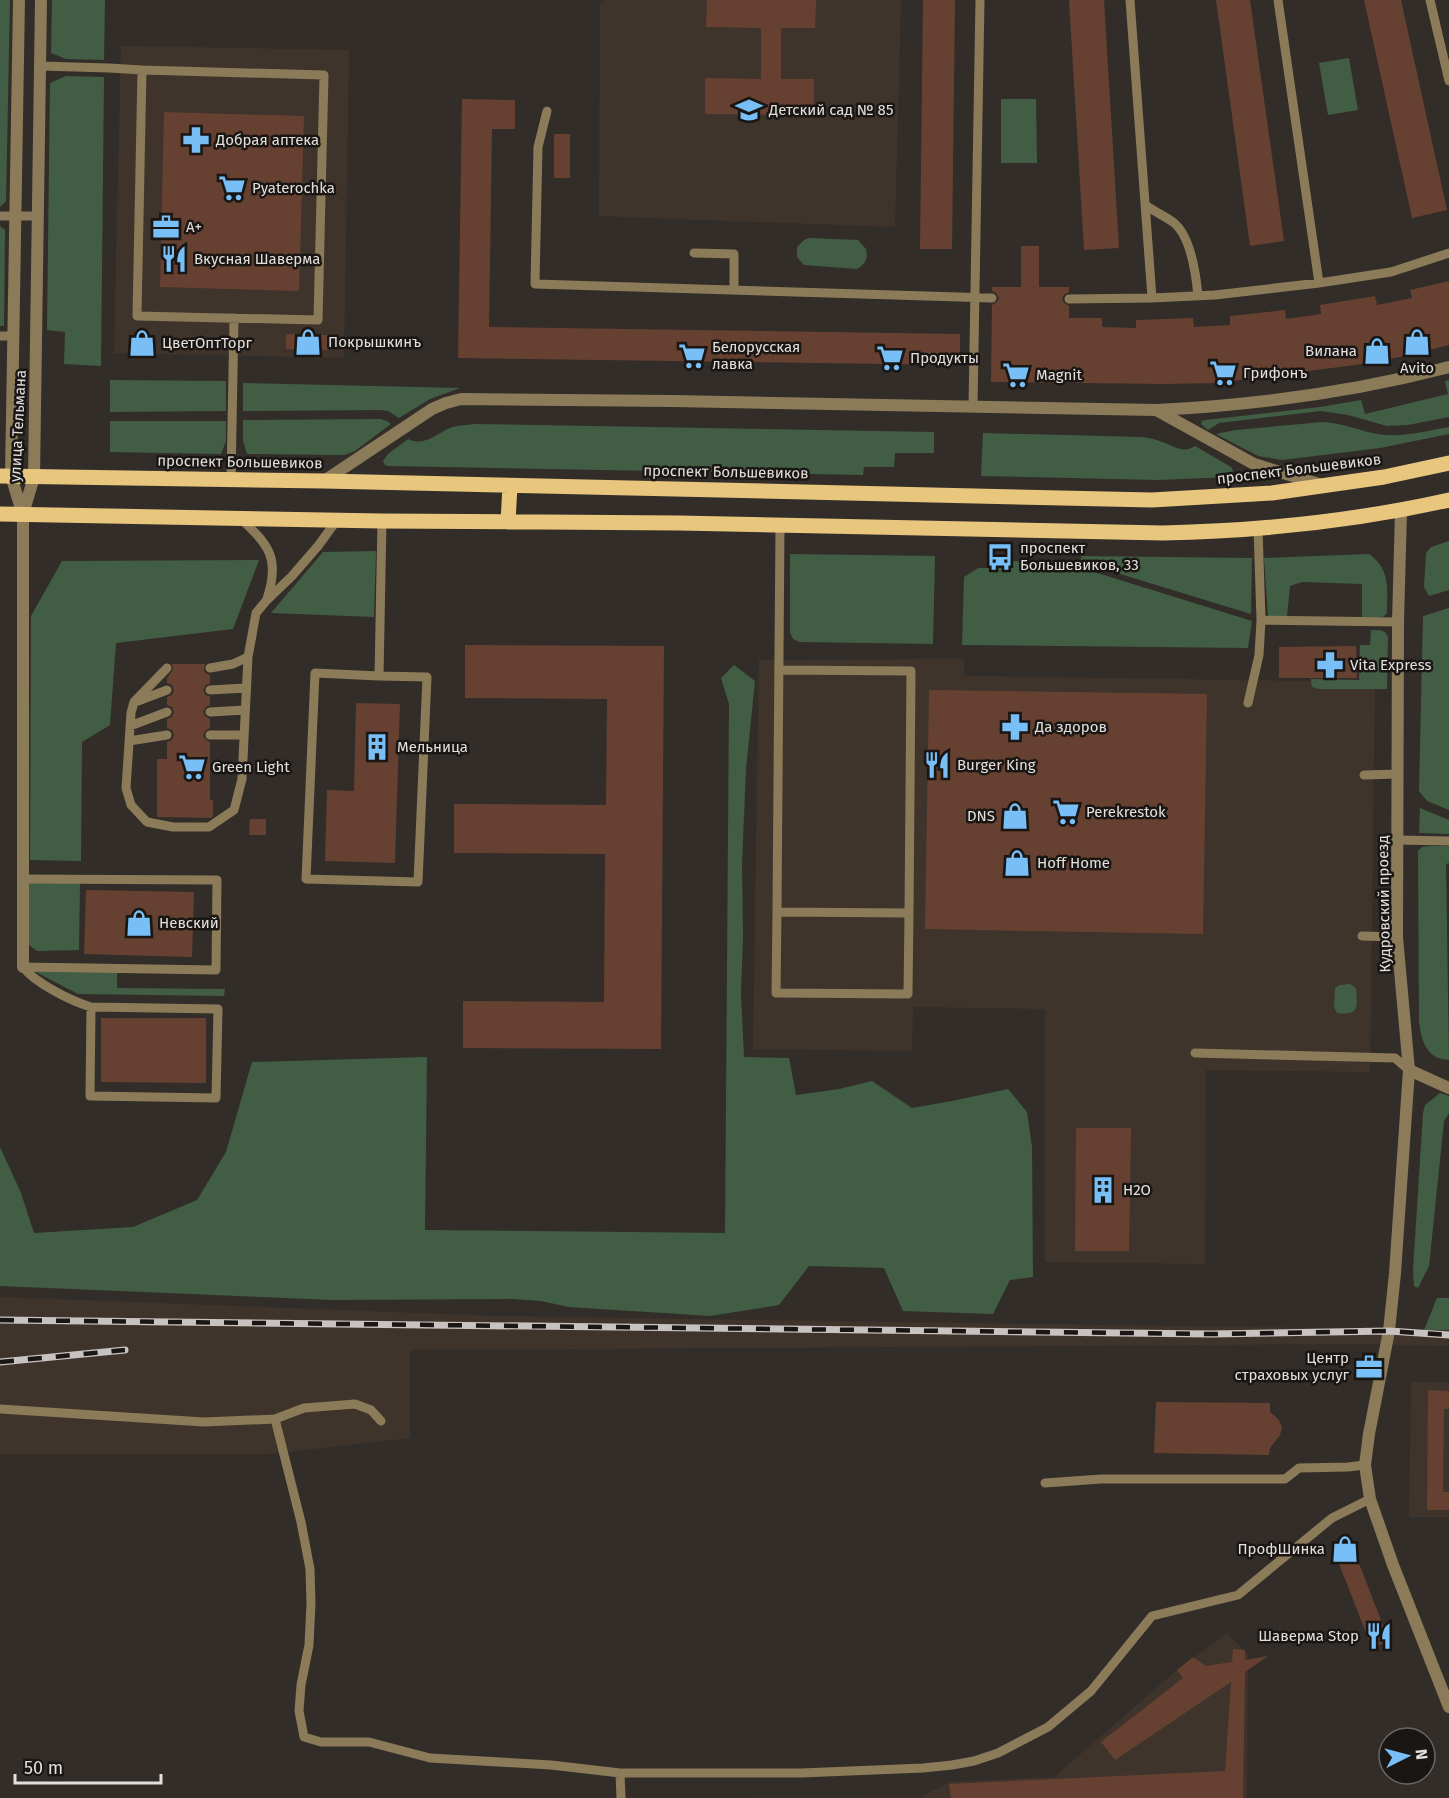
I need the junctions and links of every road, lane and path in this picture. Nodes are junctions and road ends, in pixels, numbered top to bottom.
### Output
1 (20, 0) edge
2 (41, 0) edge
3 (980, 0) edge
4 (1130, 0) edge
5 (1278, 0) edge
6 (1430, 0) edge
7 (40, 66) junction
8 (142, 70) junction
9 (1449, 81) edge
10 (548, 111) dead end
11 (1145, 205) junction
12 (0, 216) edge
13 (16, 216) junction
14 (38, 216) junction
15 (694, 253) dead end
16 (1449, 253) edge
17 (1318, 283) junction
18 (734, 290) junction
19 (1198, 296) junction
20 (975, 297) junction
21 (992, 298) dead end
22 (1152, 298) junction
23 (1069, 299) dead end
24 (234, 318) junction
25 (0, 336) edge
26 (14, 336) junction
27 (1449, 367) edge
28 (973, 406) junction
29 (1157, 410) junction
30 (1449, 463) edge
31 (6, 476) edge
32 (34, 477) junction
33 (231, 480) junction
34 (324, 481) junction
35 (1323, 485) junction
36 (510, 486) junction
37 (1449, 500) edge
38 (1401, 511) junction
39 (0, 514) edge
40 (23, 515) junction
41 (241, 519) junction
42 (337, 520) junction
43 (382, 521) junction
44 (508, 522) junction
45 (780, 526) junction
46 (1258, 528) junction
47 (266, 601) junction
48 (1261, 620) junction
49 (1398, 622) junction
50 (248, 657) junction
51 (167, 668) dead end
52 (210, 668) dead end
53 (779, 670) junction
54 (379, 676) junction
55 (246, 688) junction
56 (167, 690) dead end
57 (210, 690) dead end
58 (134, 702) junction
59 (1248, 702) dead end
60 (245, 710) junction
61 (167, 712) dead end
62 (210, 712) dead end
63 (130, 726) junction
64 (167, 735) dead end
65 (210, 735) dead end
66 (244, 735) junction
67 (129, 741) junction
68 (1398, 774) junction
69 (1364, 775) dead end
70 (1398, 840) junction
71 (1449, 841) edge
72 (23, 879) junction
73 (777, 912) junction
74 (909, 913) junction
75 (1362, 936) dead end
76 (1397, 937) junction
77 (23, 967) junction
78 (91, 1007) junction
79 (1196, 1053) dead end
80 (1409, 1070) junction
81 (1449, 1088) edge
82 (0, 1409) edge
83 (275, 1419) junction
84 (381, 1421) dead end
85 (1365, 1465) junction
86 (1045, 1483) dead end
87 (1370, 1499) junction
88 (1449, 1707) edge
89 (620, 1773) junction
90 (621, 1798) edge

1 - 13 street, улица Тельмана
2 - 7 street, улица Тельмана
3 - 20 lane
4 - 11 lane
5 - 17 lane
6 - 9 lane
7 - 8 lane
7 - 14 street, улица Тельмана
8 - 24 lane
8 - 24 lane
10 - 18 lane
11 - 19 lane
11 - 22 lane
12 - 13 lane
13 - 14 lane
13 - 26 street, улица Тельмана
14 - 32 street, улица Тельмана
15 - 18 lane
16 - 17 lane
17 - 19 lane
18 - 20 lane
19 - 22 lane
20 - 21 lane
20 - 28 lane
22 - 23 lane
24 - 33 lane
25 - 26 lane
26 - 31 street, улица Тельмана
27 - 29 street
28 - 29 street
28 - 34 street
29 - 35 street
30 - 35 main road, проспект Большевиков
31 - 32 main road, проспект Большевиков
31 - 40 street, улица Тельмана
32 - 33 main road, проспект Большевиков
32 - 40 street, улица Тельмана
33 - 34 main road, проспект Большевиков
34 - 36 main road, проспект Большевиков
35 - 36 main road, проспект Большевиков
36 - 44 main road
37 - 38 main road
38 - 46 main road
38 - 49 street, Кудровский проезд
39 - 40 main road
40 - 41 main road
40 - 72 street
41 - 42 main road
41 - 47 lane
42 - 43 main road
42 - 47 lane
43 - 44 main road
43 - 54 lane
44 - 45 main road
45 - 46 main road
45 - 53 lane
46 - 48 lane
47 - 50 lane
48 - 49 lane
48 - 59 lane
49 - 68 street, Кудровский проезд
50 - 52 lane
50 - 55 lane
51 - 58 lane
53 - 73 lane
53 - 74 lane
54 - 54 lane
55 - 57 lane
55 - 60 lane
56 - 58 lane
58 - 63 lane
60 - 62 lane
60 - 66 lane
61 - 63 lane
63 - 67 lane
64 - 67 lane
65 - 66 lane
66 - 67 lane
68 - 69 lane
68 - 70 street, Кудровский проезд
70 - 71 lane
70 - 76 street, Кудровский проезд
72 - 77 street
72 - 77 lane
73 - 74 lane
73 - 74 lane
75 - 76 lane
76 - 80 street, Кудровский проезд
77 - 78 lane
78 - 78 lane
79 - 80 lane
80 - 81 street
80 - 85 street, Кудровский проезд
82 - 83 lane
83 - 84 lane
83 - 89 lane
85 - 86 lane
85 - 87 street, Кудровский проезд
87 - 88 street, Кудровский проезд
87 - 89 lane
89 - 90 lane

